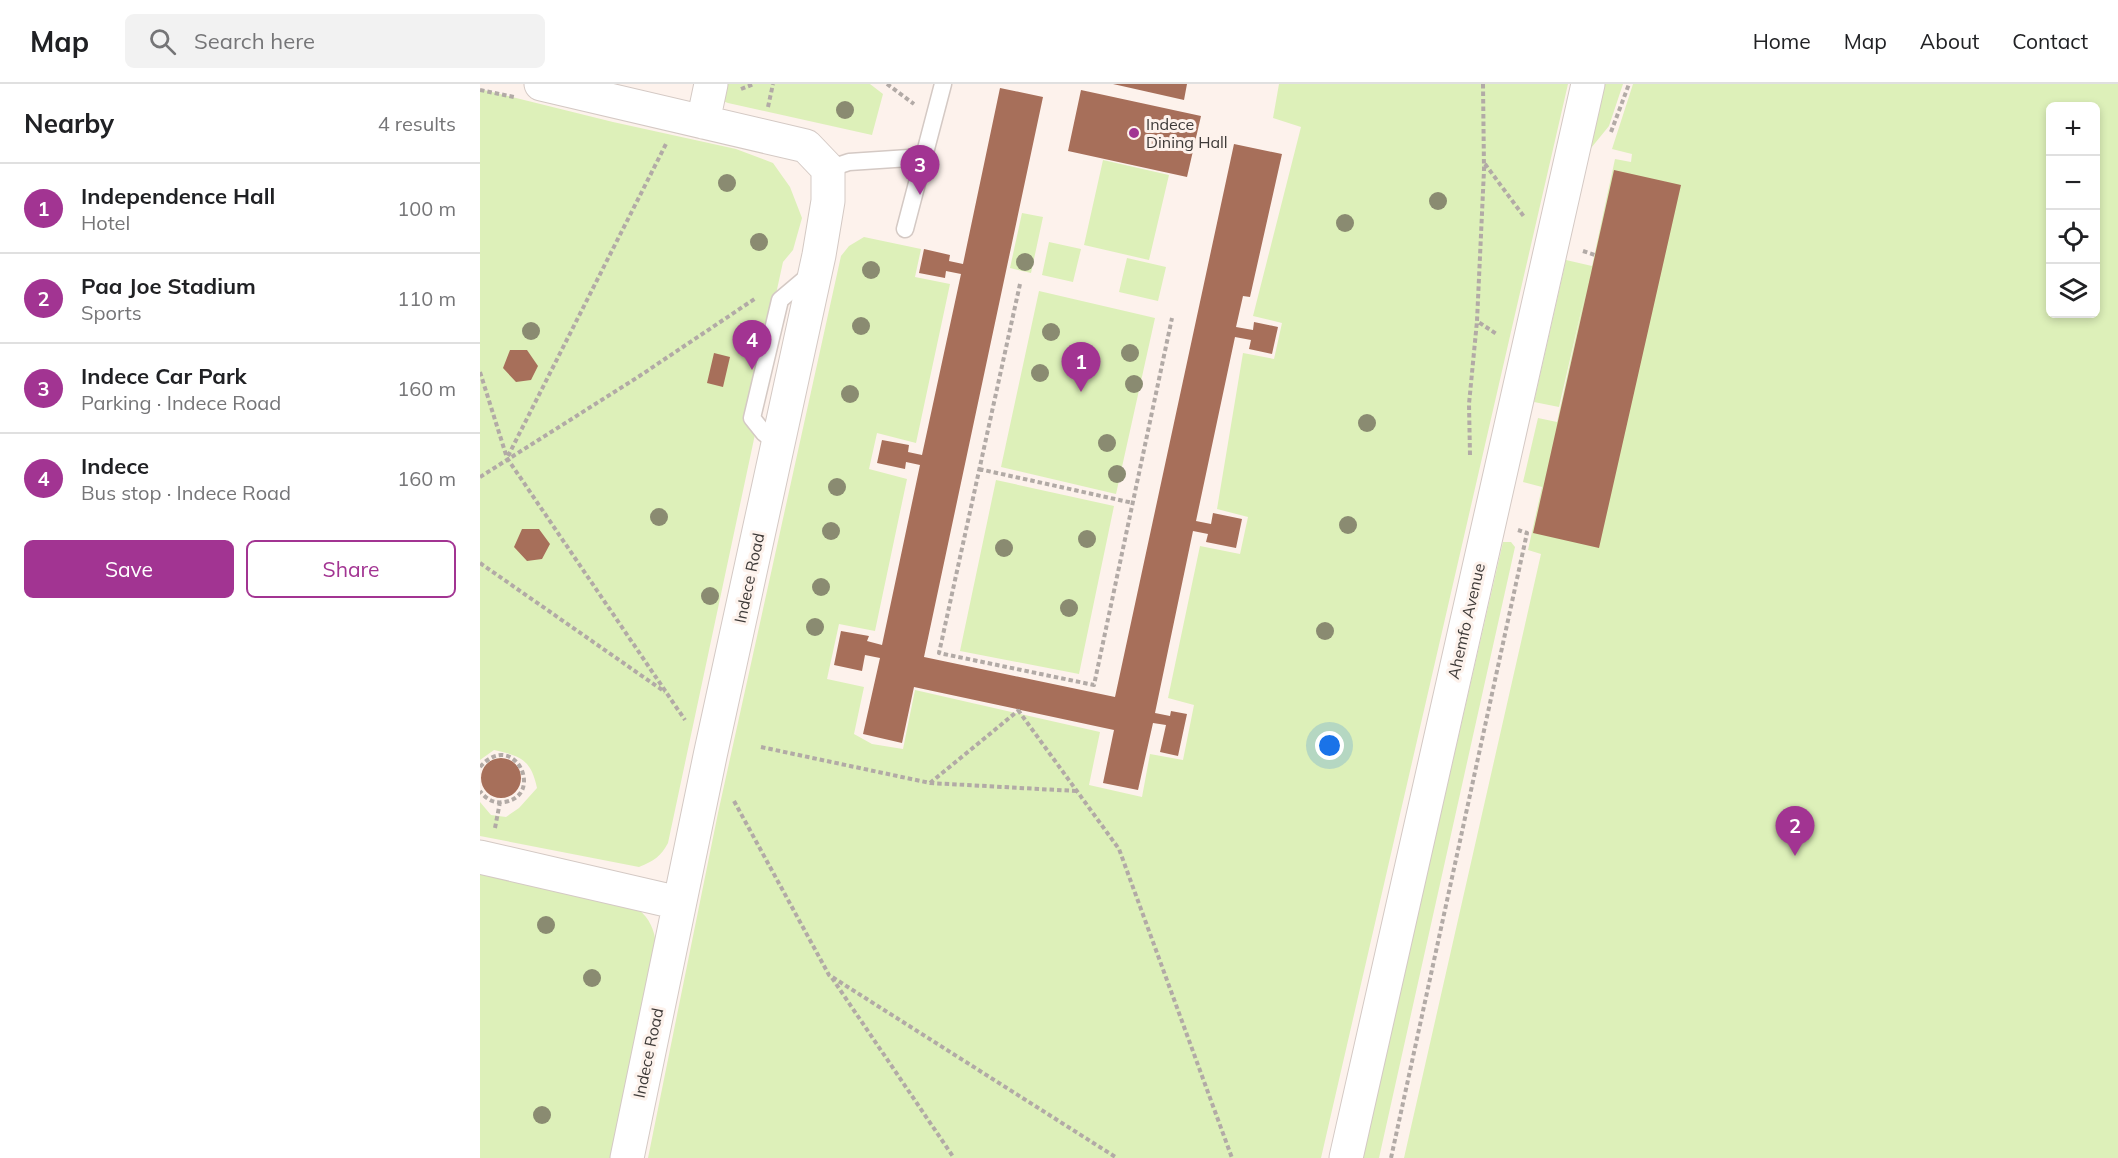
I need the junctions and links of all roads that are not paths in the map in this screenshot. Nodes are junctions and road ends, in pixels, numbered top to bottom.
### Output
1 (711, 84) edge
2 (943, 84) edge
3 (1588, 84) edge
4 (533, 92) edge
5 (691, 119) junction
6 (924, 157) junction
7 (828, 169) junction
8 (905, 229) dead end
9 (487, 846) edge
10 (679, 903) junction
11 (627, 1158) edge
12 (1346, 1158) edge

1 - 5 street
2 - 6 lane
3 - 12 street, Ahemfo Avenue
4 - 5 street
5 - 7 street
6 - 7 lane
6 - 8 lane
7 - 10 street, Indece Road
9 - 10 street
10 - 11 street, Indece Road

